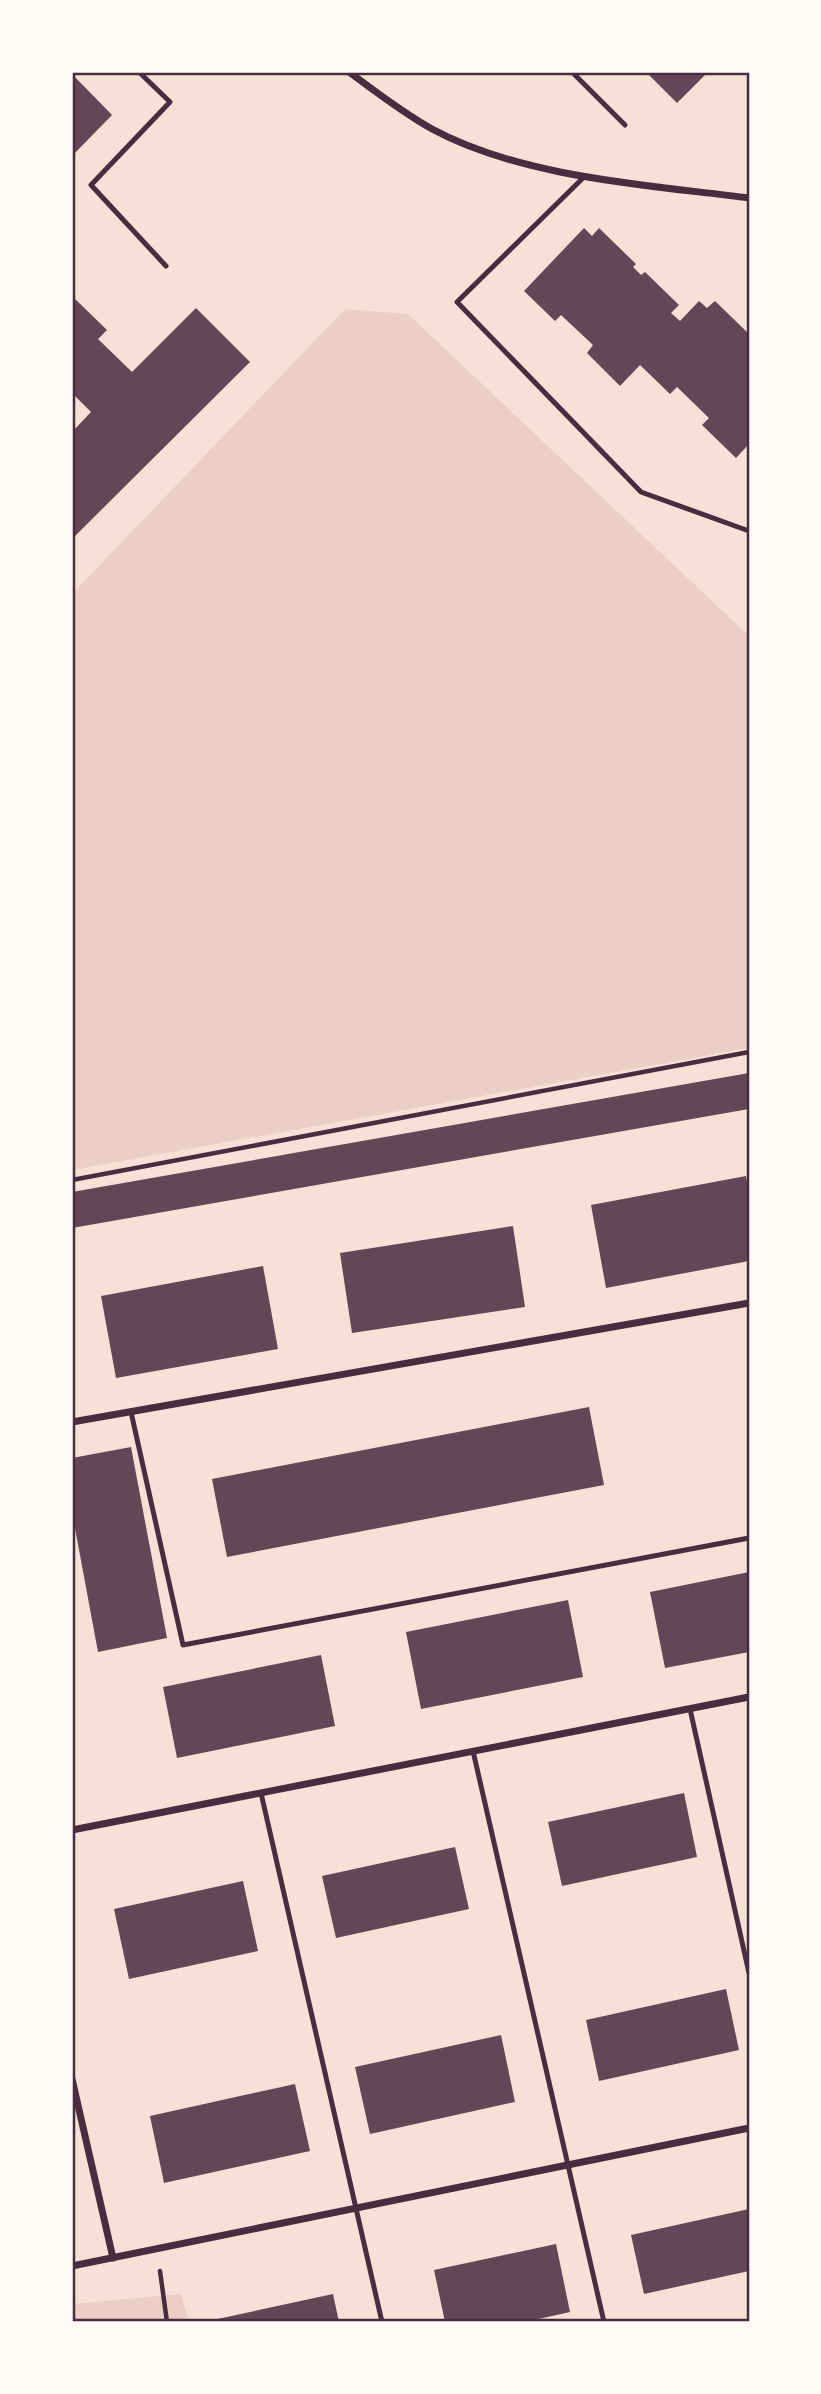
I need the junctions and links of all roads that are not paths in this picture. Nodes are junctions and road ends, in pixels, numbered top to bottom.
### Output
1 (139, 72) edge
2 (349, 72) edge
3 (572, 72) edge
4 (625, 125) dead end
5 (585, 176) junction
6 (749, 198) edge
7 (166, 266) dead end
8 (749, 531) edge
9 (749, 1303) edge
10 (131, 1412) junction
11 (72, 1422) edge
12 (749, 1538) edge
13 (749, 1697) edge
14 (690, 1709) junction
15 (472, 1751) junction
16 (261, 1793) junction
17 (72, 1830) edge
18 (749, 1973) edge
19 (72, 2080) edge
20 (749, 2128) edge
21 (568, 2165) junction
22 (356, 2209) junction
23 (113, 2258) junction
24 (72, 2266) edge
25 (382, 2322) edge
26 (604, 2322) edge

1 - 7 lane
2 - 5 street
3 - 4 lane
5 - 6 street
5 - 8 lane
9 - 10 street
10 - 11 street
10 - 12 lane
13 - 14 street
14 - 15 street
14 - 18 lane
15 - 16 street
15 - 21 lane
16 - 17 street
16 - 22 lane
19 - 23 street
20 - 21 street
21 - 22 street
21 - 26 lane
22 - 23 street
22 - 25 lane
23 - 24 street

